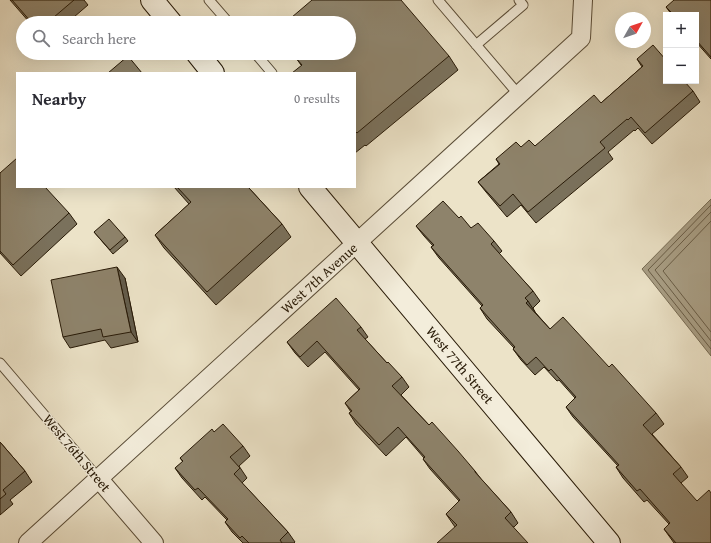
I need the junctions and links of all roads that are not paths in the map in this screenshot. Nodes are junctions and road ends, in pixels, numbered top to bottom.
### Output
1 (152, 0) edge
2 (209, 0) edge
3 (438, 0) edge
4 (519, 0) edge
5 (582, 0) edge
6 (165, 16) edge
7 (223, 16) edge
8 (476, 45) junction
9 (203, 60) edge
10 (261, 60) edge
11 (212, 72) edge
12 (271, 72) edge
13 (519, 95) junction
14 (311, 188) edge
15 (357, 243) junction
16 (0, 362) edge
17 (98, 478) junction
18 (28, 543) edge
19 (154, 543) edge
20 (609, 543) edge

1 - 6 street
2 - 7 lane
3 - 8 lane
4 - 8 lane
5 - 13 street, West 7th Avenue
8 - 13 lane
9 - 11 street
10 - 12 lane
13 - 15 street, West 7th Avenue
14 - 15 street, West 77th Street
15 - 17 street, West 7th Avenue
15 - 20 street, West 77th Street
16 - 17 lane, West 76th Street
17 - 18 street, West 7th Avenue
17 - 19 street, West 76th Street

